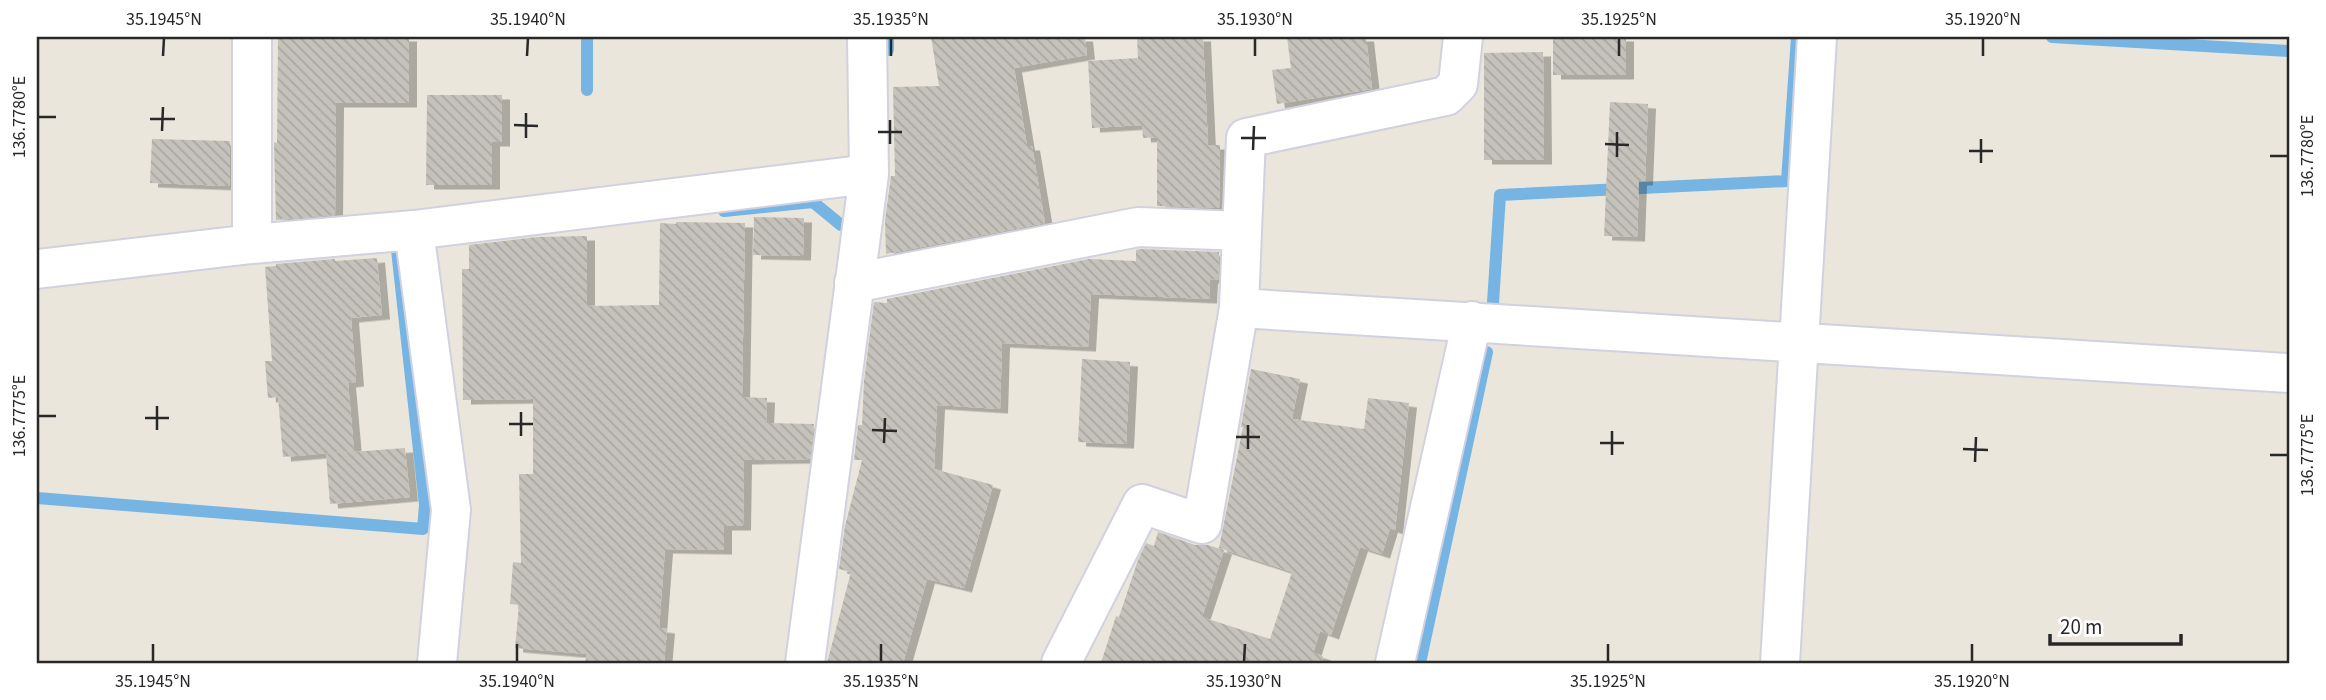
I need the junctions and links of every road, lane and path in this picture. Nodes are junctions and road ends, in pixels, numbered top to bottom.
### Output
1 (251, 37) edge
2 (867, 37) edge
3 (1463, 37) edge
4 (1817, 37) edge
5 (869, 174) junction
6 (414, 230) junction
7 (1242, 231) junction
8 (252, 244) junction
9 (37, 269) edge
10 (854, 283) junction
11 (1239, 308) junction
12 (1472, 321) junction
13 (1800, 344) junction
14 (2289, 373) edge
15 (437, 663) edge
16 (805, 663) edge
17 (1061, 663) edge
18 (1395, 663) edge
19 (1780, 663) edge

1 - 8 street
2 - 5 street
3 - 7 street
4 - 13 street
5 - 6 street
5 - 10 street
6 - 8 street
6 - 15 street
7 - 10 street
7 - 11 street
8 - 9 street
10 - 16 street
11 - 12 street
11 - 17 street
12 - 13 street
12 - 18 street
13 - 14 street
13 - 19 street

